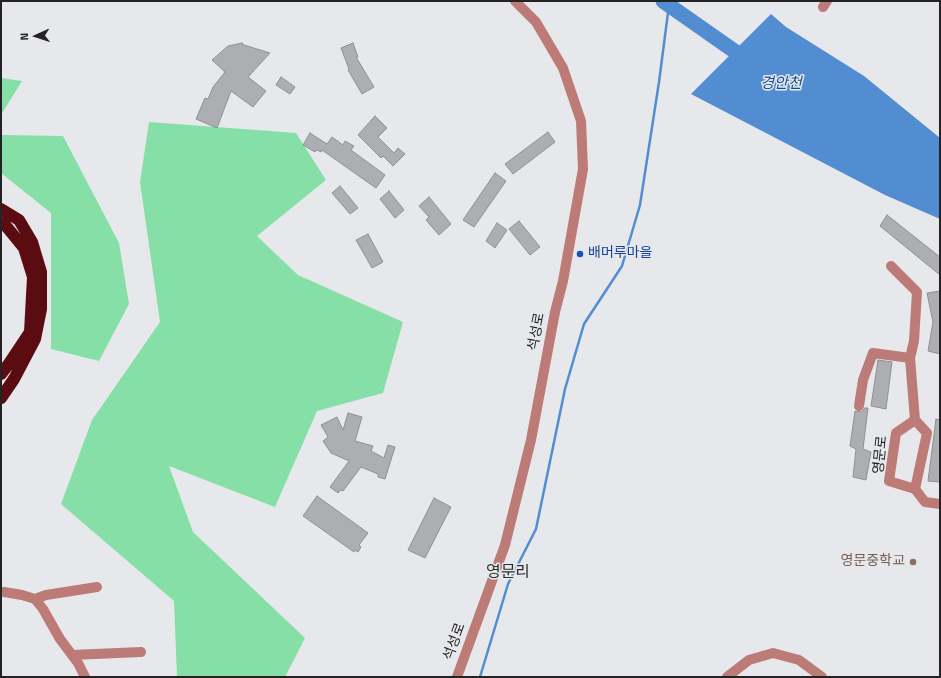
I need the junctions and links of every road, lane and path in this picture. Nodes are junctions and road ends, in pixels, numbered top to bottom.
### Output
1 (515, 1) edge
2 (1, 209) edge
3 (1, 223) edge
4 (891, 266) dead end
5 (910, 358) junction
6 (1, 374) edge
7 (1, 398) edge
8 (859, 406) dead end
9 (916, 420) junction
10 (915, 489) junction
11 (940, 504) edge
12 (98, 587) dead end
13 (4, 592) dead end
14 (35, 599) junction
15 (141, 652) dead end
16 (72, 655) junction
17 (85, 677) edge
18 (457, 677) edge
19 (727, 677) edge
20 (822, 677) edge

1 - 18 street, 석성로
2 - 7 highway
3 - 6 highway
4 - 5 street
5 - 8 street
5 - 9 street
9 - 10 street
9 - 10 street, 영문로
10 - 11 street, 영문로
12 - 14 street
13 - 14 street
14 - 16 street
15 - 16 street
16 - 17 street
19 - 20 street

